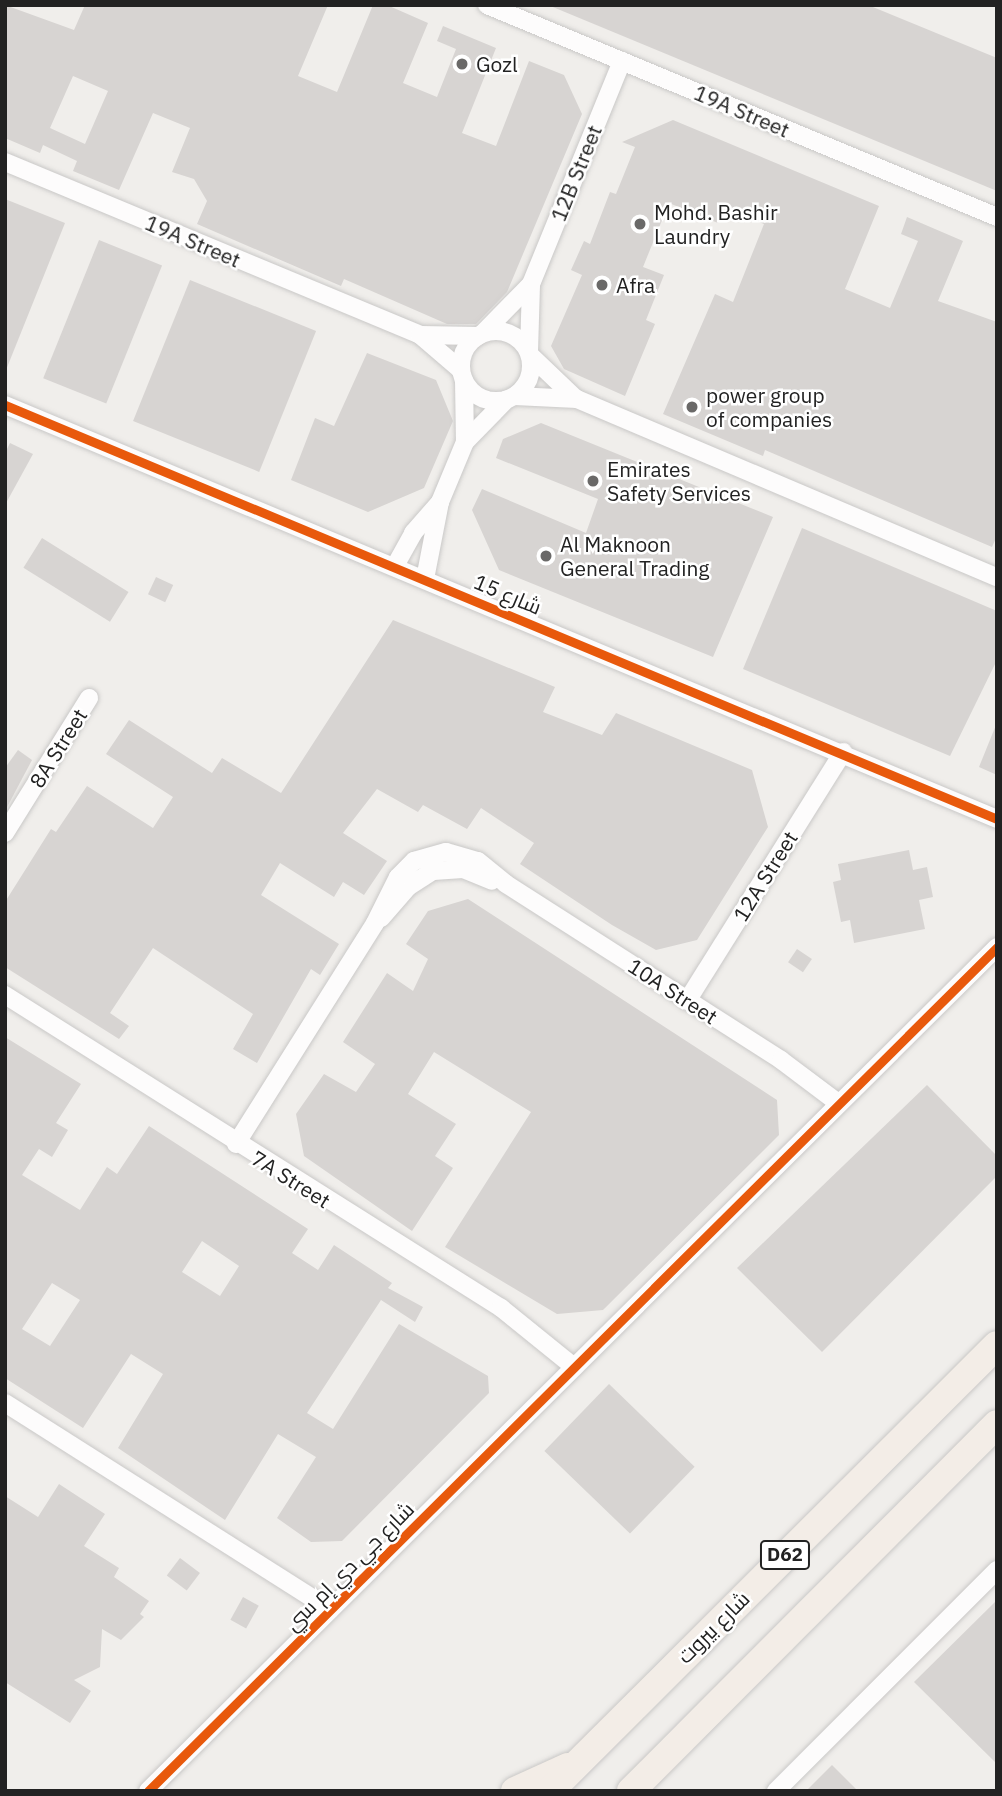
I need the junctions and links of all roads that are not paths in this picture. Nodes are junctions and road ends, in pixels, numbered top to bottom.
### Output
1 (487, 5) edge
2 (622, 61) junction
3 (5, 162) edge
4 (997, 216) edge
5 (531, 284) junction
6 (481, 334) junction
7 (420, 335) junction
8 (530, 354) junction
9 (463, 375) junction
10 (510, 398) junction
11 (577, 399) junction
12 (5, 405) edge
13 (465, 442) junction
14 (440, 502) junction
15 (395, 566) junction
16 (997, 577) edge
17 (425, 579) junction
18 (89, 698) dead end
19 (843, 752) junction
20 (997, 819) edge
21 (5, 833) edge
22 (997, 947) edge
23 (5, 995) edge
24 (687, 1001) junction
25 (837, 1102) junction
26 (236, 1144) junction
27 (997, 1345) edge
28 (574, 1367) junction
29 (5, 1403) edge
30 (997, 1424) edge
31 (997, 1570) edge
32 (330, 1609) junction
33 (574, 1765) junction
34 (148, 1791) edge
35 (515, 1791) edge
36 (550, 1791) edge
37 (631, 1791) edge
38 (776, 1791) edge

1 - 2 street, 19A Street
2 - 4 street, 19A Street
2 - 5 street, 12B Street
3 - 7 street, 19A Street
5 - 6 street
5 - 8 street
6 - 7 street
6 - 8 street
6 - 9 street
7 - 9 street
8 - 10 street
8 - 11 street
9 - 10 street
9 - 13 street
10 - 11 street
10 - 13 street
11 - 16 street
12 - 15 street, شارع 15
13 - 14 street
14 - 15 street
14 - 17 street
15 - 17 street, شارع 15
17 - 19 street, شارع 15
18 - 21 street, 8A Street
19 - 20 street, شارع 15
19 - 24 street, 12A Street
22 - 25 street, شارع جي دي إم سي
23 - 26 street, 7A Street
24 - 25 street, 10A Street
24 - 26 street, 10A Street
25 - 28 street, شارع جي دي إم سي
26 - 28 street, 7A Street
27 - 33 main road, شارع بيروت / D62
28 - 32 street, شارع جي دي إم سي
29 - 32 street, شارع جي دي إم سي
30 - 37 main road, D62
31 - 38 street
32 - 34 street, شارع جي دي إم سي
33 - 35 main road
33 - 36 main road, شارع بيروت / D62

